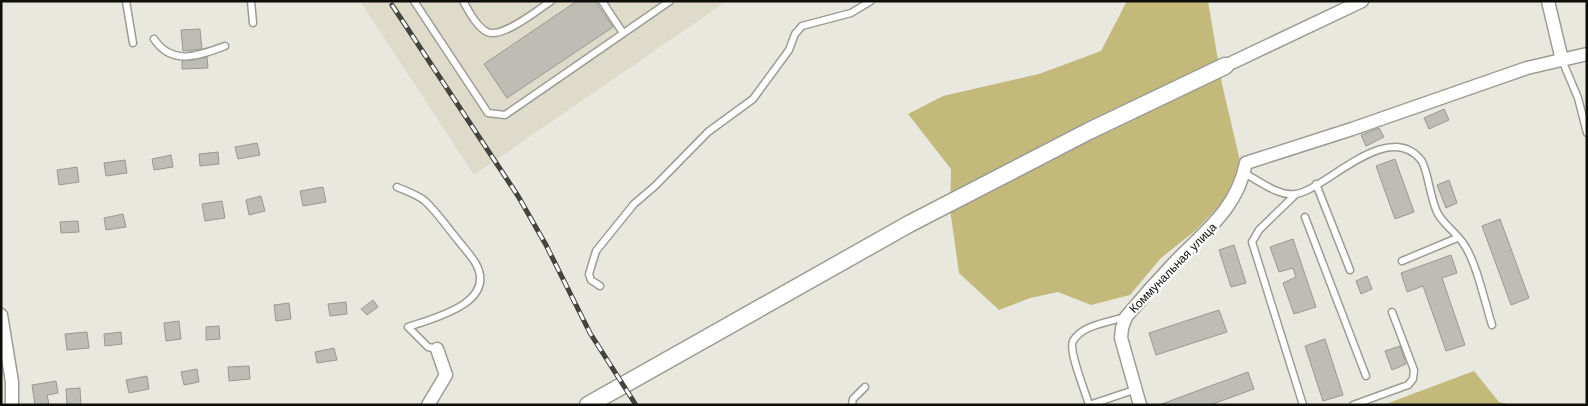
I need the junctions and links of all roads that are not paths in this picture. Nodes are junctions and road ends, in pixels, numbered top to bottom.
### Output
1 (126, 1) edge
2 (251, 1) edge
3 (414, 1) edge
4 (463, 1) edge
5 (551, 1) edge
6 (602, 1) edge
7 (670, 1) edge
8 (871, 1) edge
9 (1362, 1) edge
10 (1548, 1) edge
11 (253, 23) dead end
12 (623, 33) junction
13 (154, 38) dead end
14 (132, 43) dead end
15 (224, 46) dead end
16 (1587, 54) edge
17 (1562, 60) junction
18 (1225, 66) joint
19 (1587, 133) edge
20 (1245, 168) junction
21 (1316, 184) junction
22 (398, 187) dead end
23 (1296, 194) junction
24 (1305, 217) dead end
25 (1457, 238) junction
26 (1402, 261) dead end
27 (1350, 270) dead end
28 (600, 286) dead end
29 (1392, 312) dead end
30 (1, 315) edge
31 (1126, 317) junction
32 (1492, 325) dead end
33 (437, 349) joint
34 (1366, 376) dead end
35 (865, 387) dead end
36 (1134, 390) junction
37 (12, 405) edge
38 (428, 405) edge
39 (588, 405) edge
40 (852, 405) edge
41 (1140, 405) edge
42 (1303, 405) edge
43 (1353, 405) edge

1 - 14 lane
2 - 11 lane
3 - 12 lane
4 - 5 lane
6 - 12 lane
7 - 12 lane
8 - 28 lane
9 - 18 street
10 - 17 street
13 - 15 lane
16 - 17 street
17 - 19 lane
17 - 20 street
18 - 39 street
20 - 23 lane
20 - 31 street, Коммунальная улица
21 - 23 lane
21 - 25 lane
21 - 27 lane
22 - 33 lane
23 - 42 lane
24 - 34 lane
25 - 26 lane
25 - 32 lane
29 - 43 lane
30 - 37 street
31 - 36 street, Коммунальная улица
31 - 36 lane
33 - 38 street
35 - 40 lane
36 - 41 street, Коммунальная улица

